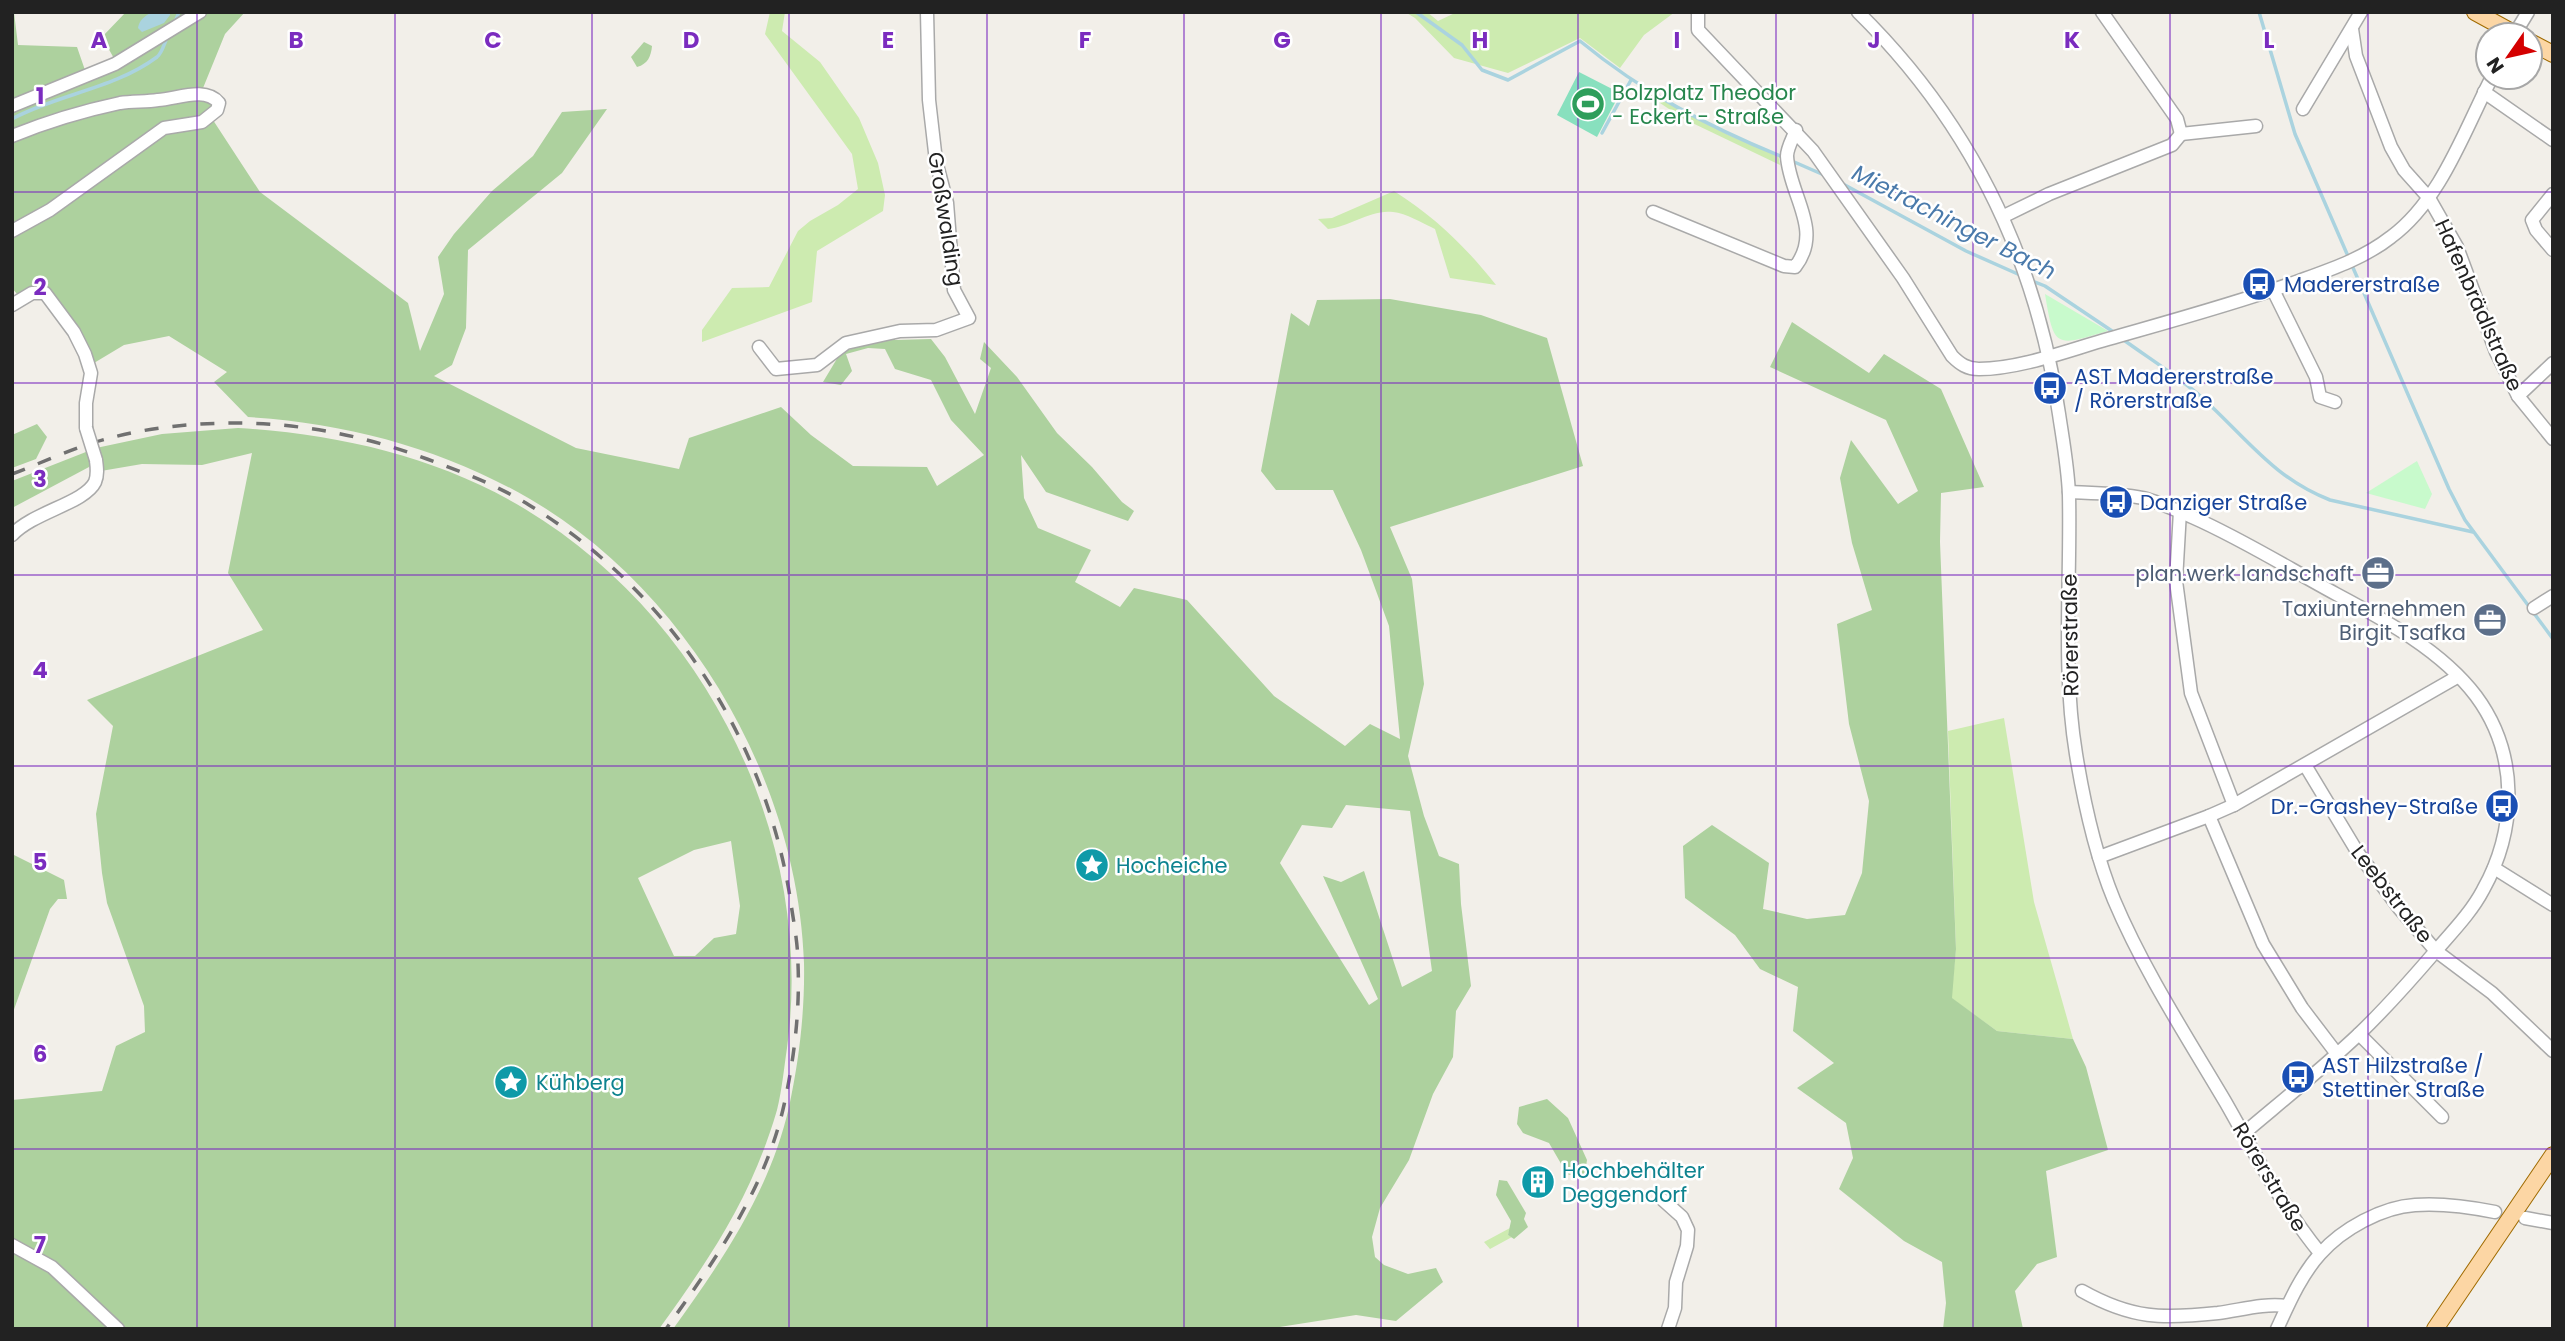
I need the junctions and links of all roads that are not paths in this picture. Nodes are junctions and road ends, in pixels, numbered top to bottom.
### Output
1 (200, 12) edge
2 (928, 12) edge
3 (1698, 12) edge
4 (2102, 12) edge
5 (2361, 12) edge
6 (2475, 12) edge
7 (1861, 13) edge
8 (2491, 21) edge
9 (2352, 29) junction
10 (2337, 54) junction
11 (2356, 56) junction
12 (2484, 92) joint
13 (12, 106) edge
14 (2304, 109) dead end
15 (2256, 126) dead end
16 (1796, 130) junction
17 (2181, 134) junction
18 (12, 136) edge
19 (2553, 140) edge
20 (2553, 194) edge
21 (2429, 198) junction
22 (1653, 212) dead end
23 (2004, 216) junction
24 (12, 230) edge
25 (2553, 250) edge
26 (2273, 290) junction
27 (12, 305) edge
28 (759, 347) dead end
29 (2050, 356) junction
30 (2553, 363) edge
31 (2518, 396) junction
32 (2335, 402) dead end
33 (2553, 439) edge
34 (2069, 492) junction
35 (2180, 512) junction
36 (12, 535) edge
37 (2553, 597) edge
38 (2534, 608) dead end
39 (2458, 677) junction
40 (2305, 765) junction
41 (2234, 805) junction
42 (2209, 816) junction
43 (2099, 857) junction
44 (2494, 868) junction
45 (2553, 905) edge
46 (2436, 951) junction
47 (2359, 1034) junction
48 (2553, 1051) edge
49 (2337, 1054) junction
50 (2442, 1117) dead end
51 (2244, 1134) junction
52 (2553, 1155) edge
53 (1663, 1200) dead end
54 (2496, 1212) dead end
55 (2525, 1218) dead end
56 (2553, 1223) edge
57 (12, 1245) edge
58 (2320, 1253) junction
59 (2082, 1291) dead end
60 (2287, 1307) junction
61 (118, 1329) edge
62 (1668, 1329) edge
63 (2277, 1329) edge
64 (2435, 1329) edge

1 - 13 street
2 - 28 street, Großwalding
3 - 16 street
4 - 17 street
5 - 9 street
6 - 8 main road
7 - 23 street, Rörerstraße
9 - 10 street
9 - 11 street, Hafenbrädlstraße
10 - 11 street
10 - 14 street
11 - 21 street, Hafenbrädlstraße
12 - 19 street
12 - 21 street
15 - 17 street
16 - 22 street
16 - 29 street
17 - 23 street
18 - 24 street
20 - 25 street
21 - 26 street
21 - 31 street, Hafenbrädlstraße
23 - 29 street, Rörerstraße
26 - 29 street
26 - 32 street
27 - 36 street, bridge
29 - 34 street, Rörerstraße
30 - 31 street
31 - 33 street, Hafenbrädlstraße
34 - 35 street
34 - 43 street, Rörerstraße
35 - 39 street
35 - 41 street
37 - 38 street
39 - 40 street
39 - 44 street
40 - 41 street
40 - 46 street, Leebstraße
41 - 42 street
42 - 43 street
42 - 49 street
43 - 51 street, Rörerstraße
44 - 45 street
44 - 46 street
46 - 47 street
46 - 48 street, Leebstraße
47 - 49 street
47 - 50 street
49 - 51 street
51 - 58 street, Rörerstraße
52 - 64 main road
53 - 62 street
54 - 58 street
55 - 56 street
57 - 61 street
58 - 60 street
59 - 60 street
60 - 63 street

